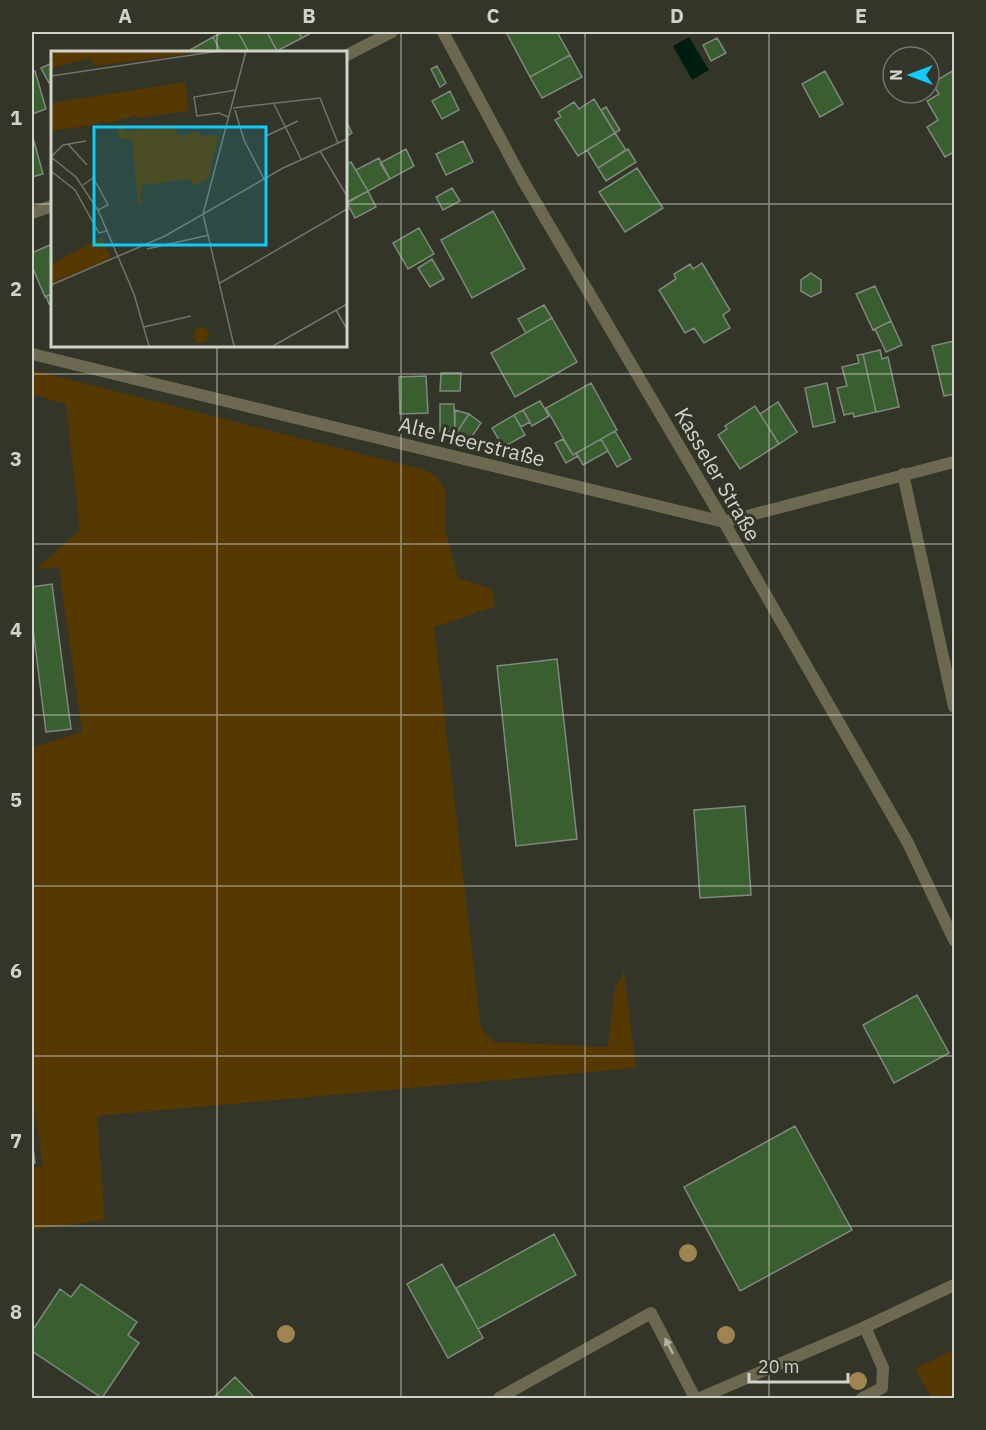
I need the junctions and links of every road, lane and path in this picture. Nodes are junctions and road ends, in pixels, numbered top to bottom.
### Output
1 (392, 32) edge
2 (442, 32) edge
3 (346, 55) edge
4 (51, 206) edge
5 (32, 213) edge
6 (32, 354) edge
7 (954, 462) edge
8 (903, 474) junction
9 (724, 522) junction
10 (954, 707) edge
11 (954, 940) edge
12 (954, 1285) edge
13 (865, 1327) junction
14 (499, 1398) edge
15 (695, 1398) edge
16 (700, 1398) edge
17 (861, 1398) edge

1 - 3 street
2 - 9 street, Kasseler Straße
4 - 5 street
6 - 9 street, Alte Heerstraße
7 - 8 street, Alte Heerstraße
8 - 9 street, Alte Heerstraße
8 - 10 street
9 - 11 street, Kasseler Straße
12 - 13 street
13 - 16 street
13 - 17 street
15 -> 14 street

